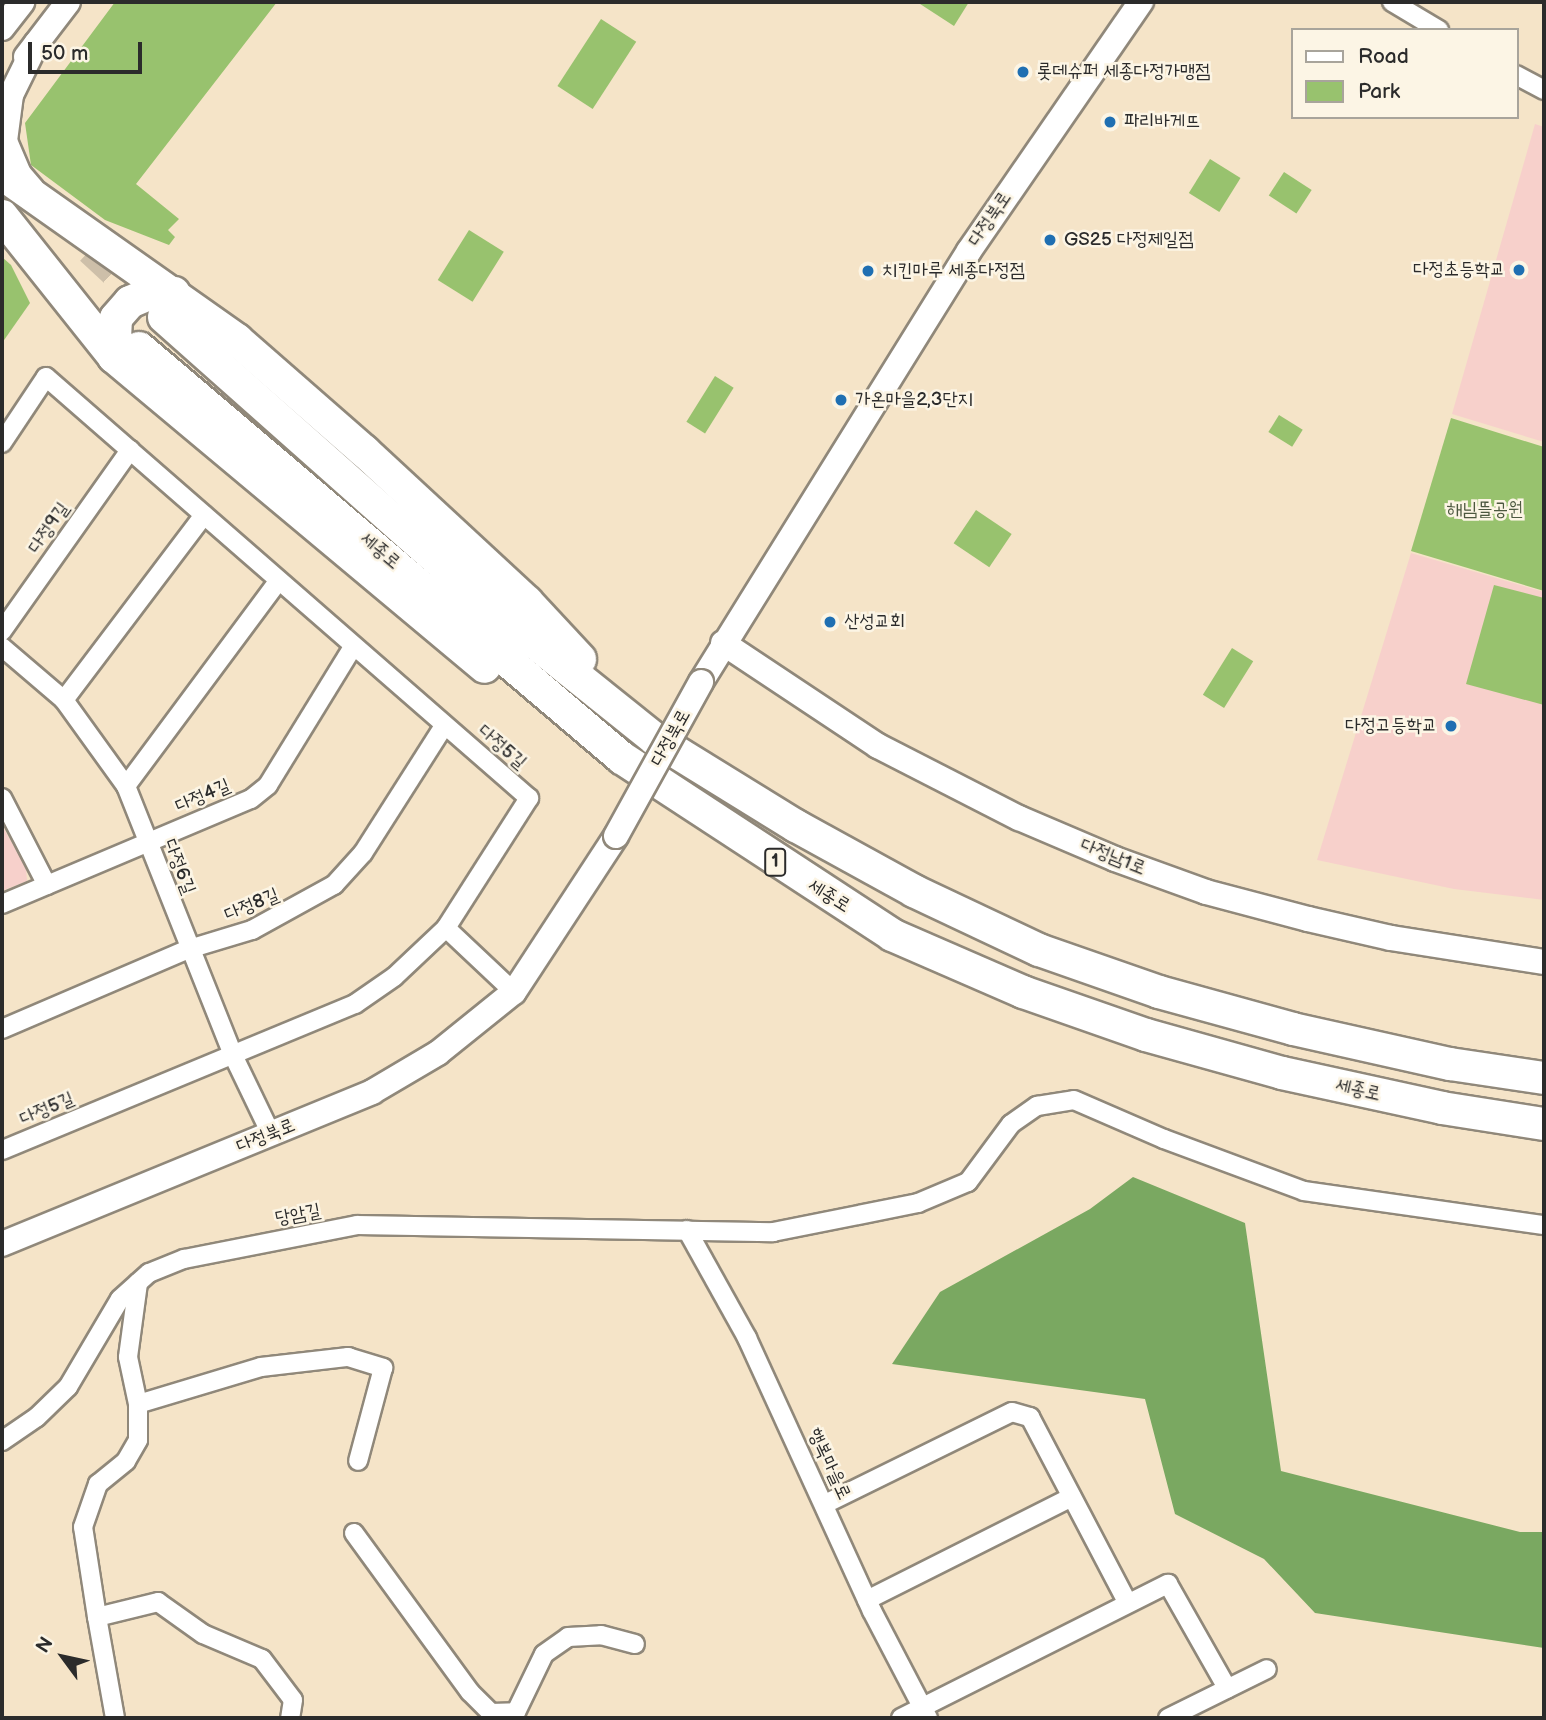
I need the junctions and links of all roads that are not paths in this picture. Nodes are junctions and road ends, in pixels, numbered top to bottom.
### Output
1 (22, 2) edge
2 (68, 2) edge
3 (1141, 2) edge
4 (1392, 2) edge
5 (2, 27) edge
6 (1436, 28) edge
7 (36, 44) junction
8 (1518, 76) edge
9 (1544, 90) edge
10 (2, 92) edge
11 (2, 174) edge
12 (45, 202) junction
13 (2, 216) edge
14 (169, 305) junction
15 (127, 352) junction
16 (2, 443) edge
17 (130, 450) junction
18 (204, 515) junction
19 (278, 581) junction
20 (2, 631) edge
21 (723, 643) junction
22 (353, 647) junction
23 (2, 648) edge
24 (64, 700) junction
25 (444, 726) junction
26 (126, 786) junction
27 (2, 799) edge
28 (147, 843) junction
29 (47, 885) junction
30 (2, 904) edge
31 (446, 928) junction
32 (189, 950) junction
33 (1544, 962) edge
34 (514, 992) junction
35 (2, 1029) edge
36 (1369, 1046) junction
37 (232, 1053) junction
38 (1544, 1059) edge
39 (1282, 1073) junction
40 (1544, 1078) edge
41 (1544, 1124) edge
42 (271, 1134) junction
43 (1544, 1140) edge
44 (2, 1150) edge
45 (1544, 1225) edge
46 (687, 1230) junction
47 (2, 1244) edge
48 (138, 1283) junction
49 (138, 1404) junction
50 (2, 1441) edge
51 (358, 1461) dead end
52 (1072, 1497) junction
53 (825, 1504) junction
54 (354, 1533) dead end
55 (867, 1600) junction
56 (1127, 1602) junction
57 (97, 1617) junction
58 (635, 1644) dead end
59 (1267, 1669) dead end
60 (1227, 1688) junction
61 (925, 1713) edge
62 (488, 1716) edge
63 (115, 1718) edge
64 (290, 1718) edge
65 (901, 1718) edge
66 (1168, 1718) edge

1 - 5 street
2 - 7 street
3 - 21 street, 다정북로
4 - 6 street
7 - 10 street
7 - 12 street
8 - 9 street
11 - 12 highway
12 - 14 highway
13 - 15 highway, 세종로
14 - 15 highway
14 - 36 highway, 1
15 - 39 highway, 세종로 / 1
16 - 17 street, 다정5길
17 - 18 street, 다정5길
17 - 20 street, 다정9길
18 - 19 street, 다정5길
18 - 24 street
19 - 22 street, 다정5길
19 - 26 street
21 - 33 street, 다정남1로
21 - 34 street, 다정북로, bridge
22 - 25 street, 다정5길
22 - 28 street, 다정4길
23 - 24 street, 다정6길
24 - 26 street, 다정6길
25 - 31 street, 다정5길
25 - 32 street, 다정8길
26 - 28 street, 다정6길
27 - 29 street
28 - 29 street, 다정4길
28 - 32 street, 다정6길
29 - 30 street, 다정4길
31 - 34 street
31 - 37 street, 다정5길
32 - 35 street, 다정8길
32 - 37 street, 다정6길
34 - 42 street, 다정북로
36 - 38 highway
36 - 40 highway, 1
37 - 42 street, 다정6길
37 - 44 street, 다정5길
39 - 41 highway, 세종로 / 1
39 - 43 highway
42 - 47 street, 다정북로
45 - 46 street, 당암길
46 - 48 street, 당암길
46 - 53 street, 행복마을로
48 - 49 street
48 - 50 street, 당암길
49 - 51 street
49 - 57 street
52 - 53 street
52 - 55 street
52 - 56 street
53 - 55 street, 행복마을로
54 - 62 street
55 - 61 street, 행복마을로
56 - 60 street
56 - 61 street
57 - 63 street
57 - 64 street
58 - 62 street
59 - 60 street
60 - 66 street
61 - 65 street

